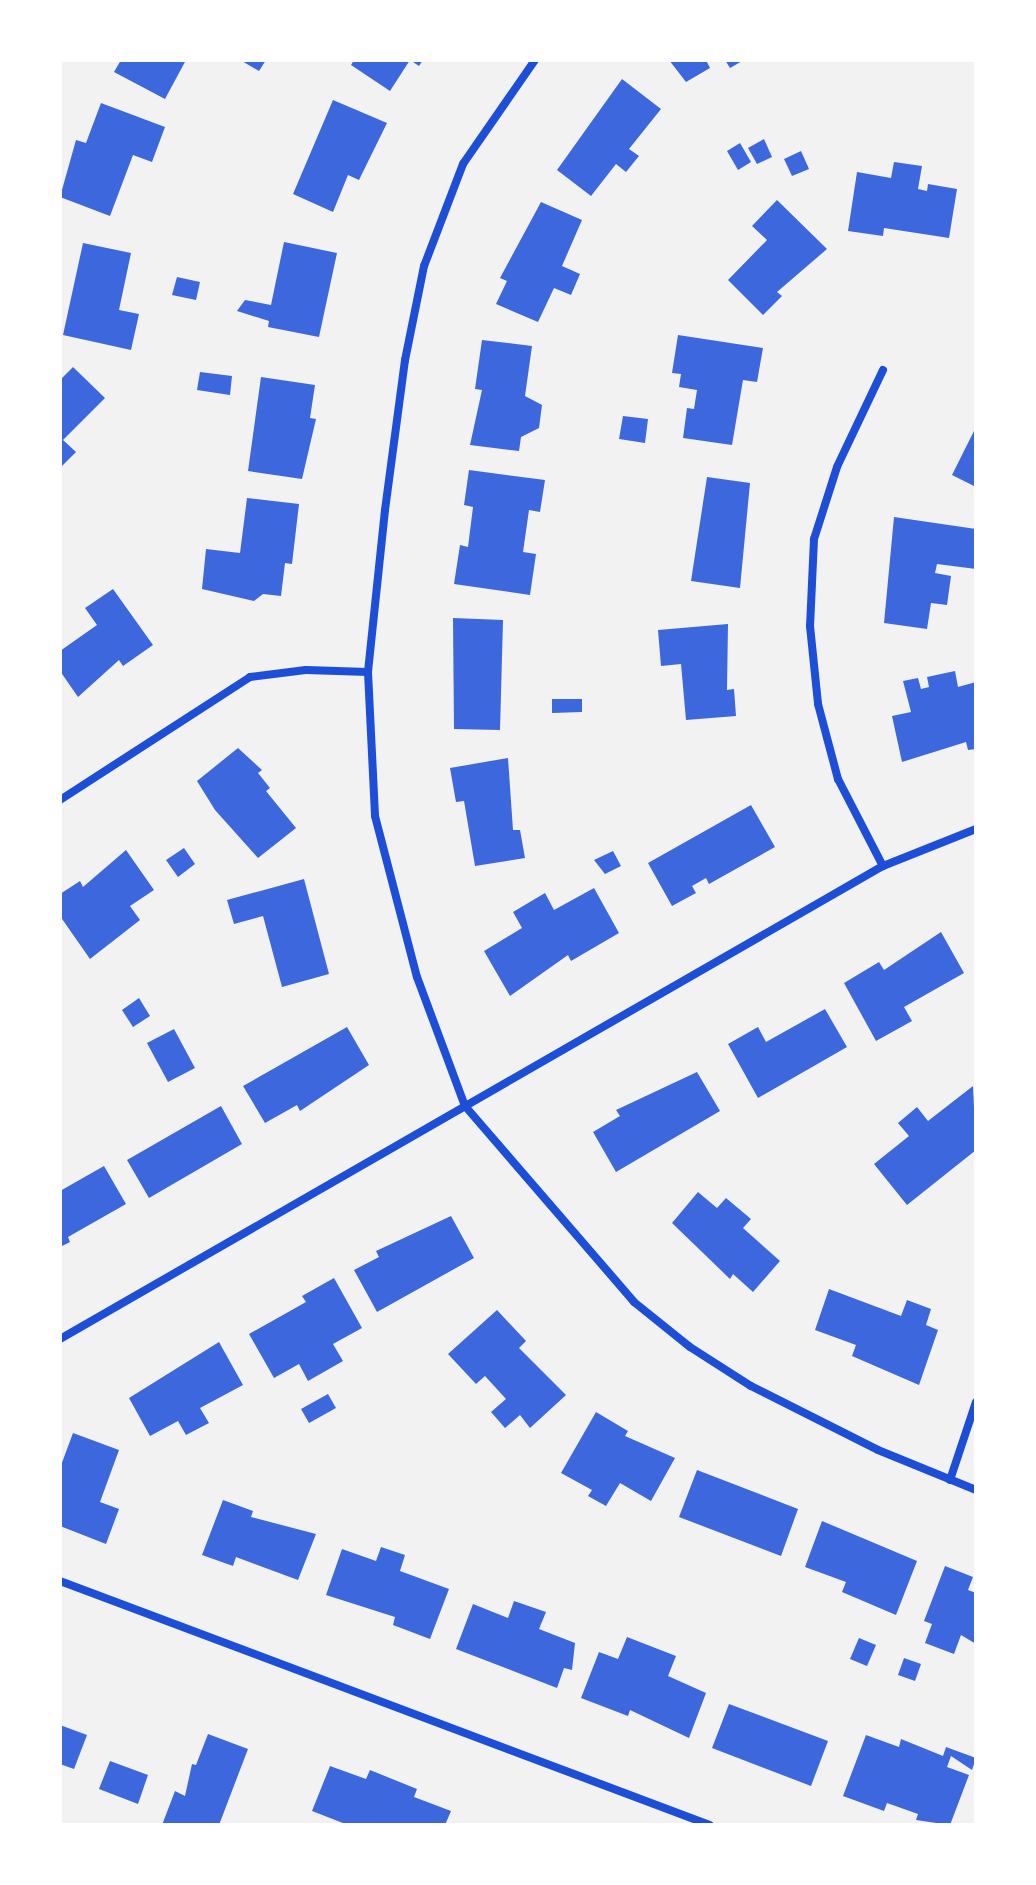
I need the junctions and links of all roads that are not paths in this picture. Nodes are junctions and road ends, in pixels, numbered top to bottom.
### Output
1 (535, 60) edge
2 (883, 370) dead end
3 (368, 672) junction
4 (60, 800) edge
5 (976, 829) edge
6 (883, 866) junction
7 (465, 1106) junction
8 (60, 1339) edge
9 (976, 1402) edge
10 (950, 1480) junction
11 (976, 1490) edge
12 (60, 1581) edge
13 (710, 1825) edge

1 - 3 street
2 - 6 street
3 - 4 street
3 - 7 street
5 - 6 street
6 - 7 street
7 - 8 street
7 - 10 street
9 - 10 street
10 - 11 street
12 - 13 street

